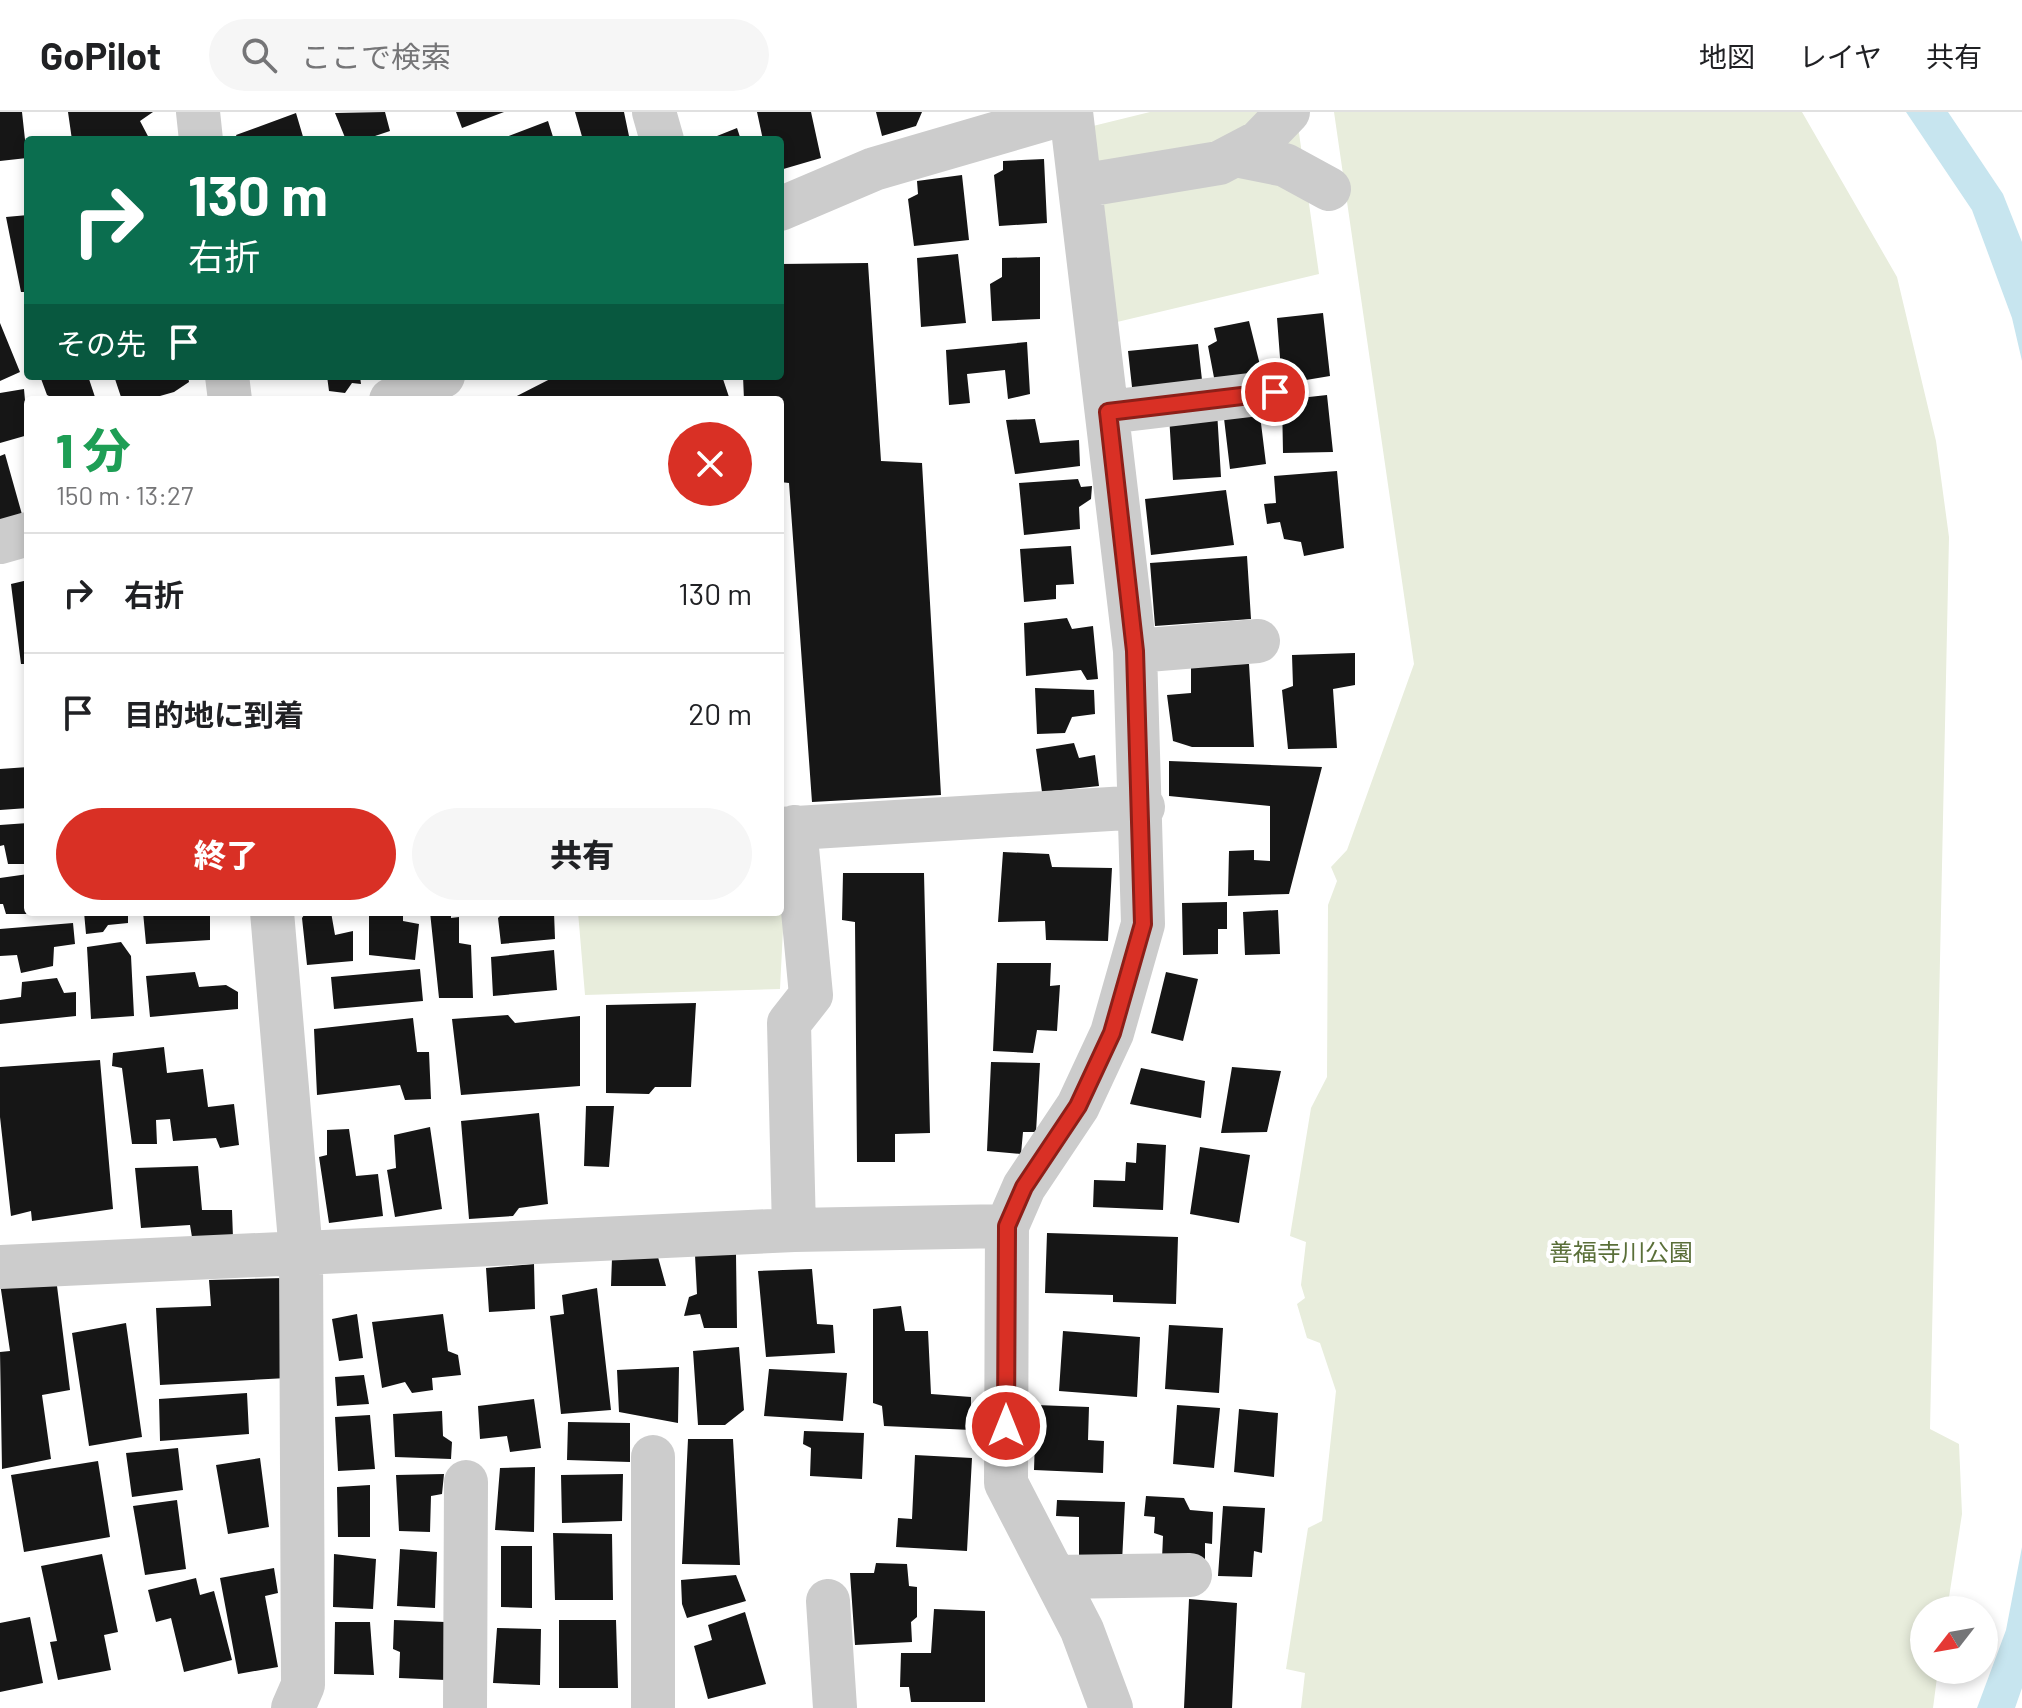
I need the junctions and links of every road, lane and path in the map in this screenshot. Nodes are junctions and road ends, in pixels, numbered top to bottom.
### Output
1 (198, 112) edge
2 (654, 112) edge
3 (1070, 112) edge
4 (1288, 112) edge
5 (201, 136) edge
6 (661, 136) edge
7 (1235, 155) junction
8 (1080, 186) junction
9 (1329, 189) dead end
10 (784, 207) edge
11 (434, 380) edge
12 (1275, 392) dead end
13 (400, 396) edge
14 (1108, 412) junction
15 (24, 535) edge
16 (0, 542) edge
17 (1258, 641) dead end
18 (1135, 651) junction
19 (1143, 807) junction
20 (788, 828) edge
21 (272, 916) edge
22 (1007, 1226) junction
23 (794, 1230) junction
24 (301, 1253) junction
25 (0, 1267) edge
26 (653, 1457) dead end
27 (466, 1482) dead end
28 (1190, 1575) dead end
29 (1055, 1577) junction
30 (828, 1601) dead end
31 (293, 1708) edge
32 (465, 1708) edge
33 (653, 1708) edge
34 (835, 1708) edge
35 (1111, 1708) edge

1 - 5 street
2 - 6 street
3 - 8 street
3 - 10 street
4 - 7 street
7 - 8 street
7 - 9 street
8 - 14 street
11 - 13 street
12 - 14 street
14 - 18 street
15 - 16 street
17 - 18 street
18 - 19 street
19 - 20 street
19 - 22 street
20 - 23 street
21 - 24 street
22 - 23 street
22 - 29 street
23 - 24 street
24 - 25 street
24 - 31 street
26 - 33 street
27 - 32 street
28 - 29 street
29 - 35 street
30 - 34 street

